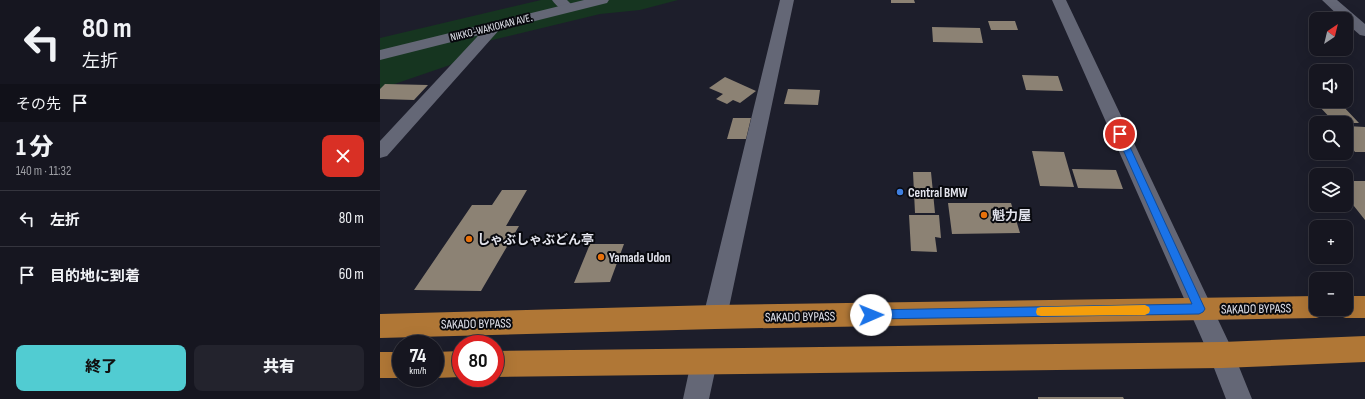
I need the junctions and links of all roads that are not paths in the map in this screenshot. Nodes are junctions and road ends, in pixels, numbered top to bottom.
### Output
1 (602, 0) edge
2 (787, 0) edge
3 (1059, 0) edge
4 (1329, 0) edge
5 (563, 4) edge
6 (495, 26) junction
7 (1365, 32) edge
8 (380, 55) edge
9 (380, 152) edge
10 (1309, 307) edge
11 (1353, 307) edge
12 (1365, 307) edge
13 (1199, 309) junction
14 (715, 317) junction
15 (380, 326) edge
16 (1365, 349) edge
17 (1222, 355) junction
18 (704, 362) junction
19 (504, 364) edge
20 (380, 365) edge
21 (392, 365) edge
22 (696, 399) edge
23 (1239, 399) edge

1 - 5 street, NIKKO-WAKIOKAN AVE.
2 - 14 street
3 - 13 street
4 - 7 street
5 - 6 street, NIKKO-WAKIOKAN AVE.
6 - 8 street, NIKKO-WAKIOKAN AVE.
6 - 9 street
10 - 13 highway, SAKADO BYPASS
11 - 12 highway
13 - 14 highway, SAKADO BYPASS
13 - 17 street
14 - 15 highway, SAKADO BYPASS
16 - 17 highway
17 - 18 highway
17 - 23 street
18 - 19 highway
18 - 22 street
20 - 21 highway

